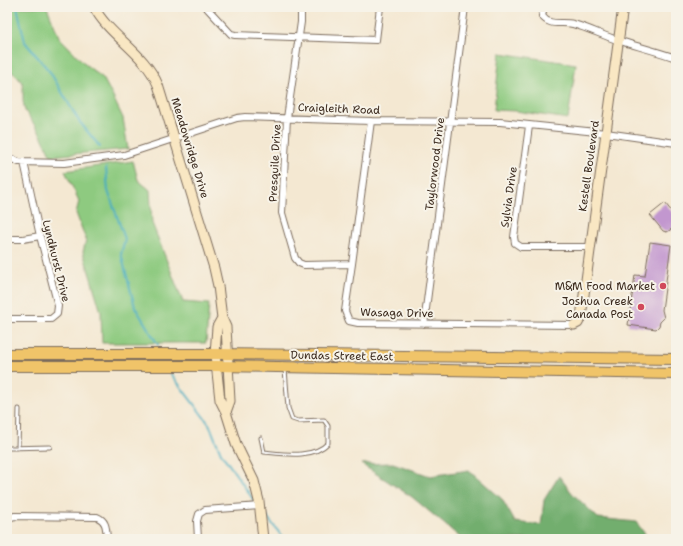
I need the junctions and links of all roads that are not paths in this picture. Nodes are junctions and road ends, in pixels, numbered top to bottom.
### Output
1 (94, 7) edge
2 (206, 7) edge
3 (301, 7) edge
4 (380, 7) edge
5 (465, 7) edge
6 (544, 7) edge
7 (624, 7) edge
8 (298, 36) junction
9 (618, 40) junction
10 (676, 58) edge
11 (287, 118) junction
12 (371, 121) junction
13 (451, 121) junction
14 (529, 126) junction
15 (606, 133) junction
16 (175, 138) junction
17 (676, 143) edge
18 (7, 156) edge
19 (24, 162) junction
20 (40, 236) junction
21 (7, 239) edge
22 (591, 247) junction
23 (352, 264) junction
24 (222, 318) junction
25 (7, 319) edge
26 (424, 324) junction
27 (574, 325) joint
28 (7, 354) edge
29 (215, 354) junction
30 (227, 354) junction
31 (676, 359) edge
32 (7, 366) edge
33 (216, 366) junction
34 (228, 366) junction
35 (285, 367) junction
36 (676, 374) edge
37 (19, 409) dead end
38 (226, 412) junction
39 (261, 438) dead end
40 (50, 447) dead end
41 (7, 448) edge
42 (18, 448) junction
43 (260, 506) junction
44 (7, 518) edge
45 (107, 539) edge
46 (198, 539) edge
47 (262, 539) edge

1 - 16 street, Meadowridge Drive
2 - 8 street
3 - 8 street, Presquile Drive
4 - 8 street
5 - 13 street, Taylorwood Drive
6 - 9 street
7 - 9 street, Kestell Boulevard
8 - 11 street, Presquile Drive
9 - 10 street
9 - 15 street, Kestell Boulevard
11 - 12 street, Craigleith Road
11 - 16 street, Craigleith Road
11 - 23 street, Presquile Drive
12 - 13 street, Craigleith Road
12 - 23 street, Wasaga Drive
13 - 14 street, Craigleith Road
13 - 26 street, Taylorwood Drive
14 - 15 street, Craigleith Road
14 - 22 street, Sylvia Drive
15 - 17 street, Craigleith Road
15 - 22 street, Kestell Boulevard
16 - 19 street, Craigleith Road
16 - 24 street, Meadowridge Drive
18 - 19 street, Craigleith Road
19 - 20 street, Lyndhurst Drive
20 - 21 street
20 - 25 street, Lyndhurst Drive
22 - 27 street, Kestell Boulevard
23 - 26 street, Wasaga Drive
24 - 29 street, Meadowridge Drive
24 - 30 street, Meadowridge Drive
26 - 27 street, Wasaga Drive
28 - 29 main road, Dundas Street East
29 - 30 main road, Dundas Street East
29 - 33 street, Meadowridge Drive
30 - 31 main road, Dundas Street East
30 - 34 street, Meadowridge Drive
32 - 33 main road, Dundas Street East
33 - 34 main road, Dundas Street East
33 - 38 street, Meadowridge Drive
34 - 35 main road, Dundas Street East
34 - 38 street, Meadowridge Drive
35 - 36 main road, Dundas Street East
35 - 39 lane
37 - 42 lane
38 - 43 street, Meadowridge Drive
40 - 42 lane
41 - 42 lane
43 - 46 street
43 - 47 street, Meadowridge Drive
44 - 45 street

